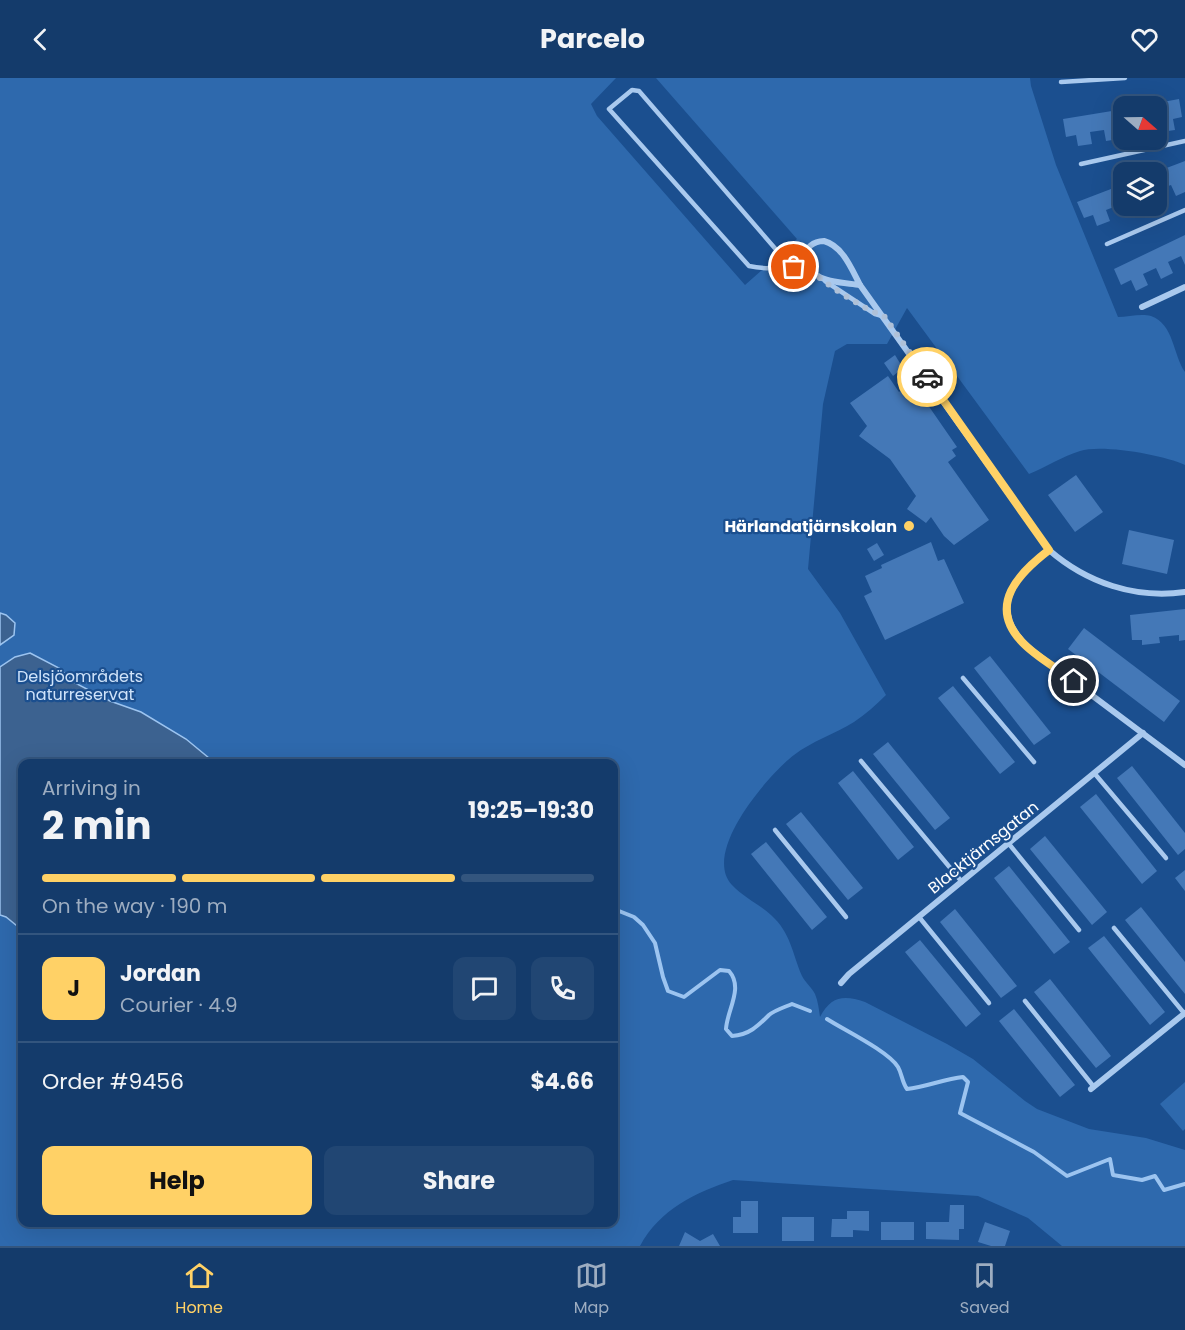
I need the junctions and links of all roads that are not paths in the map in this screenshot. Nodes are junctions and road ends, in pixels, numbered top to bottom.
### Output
1 (1125, 78) edge
2 (1061, 82) dead end
3 (1185, 141) edge
4 (1081, 164) dead end
5 (1185, 210) edge
6 (1107, 244) dead end
7 (806, 264) junction
8 (786, 267) junction
9 (820, 278) junction
10 (860, 285) junction
11 (1185, 287) edge
12 (1142, 308) dead end
13 (884, 316) junction
14 (1049, 550) junction
15 (1185, 592) edge
16 (963, 678) dead end
17 (1143, 733) junction
18 (861, 761) dead end
19 (1034, 762) dead end
20 (1185, 765) edge
21 (1095, 774) junction
22 (775, 830) dead end
23 (1009, 844) junction
24 (1166, 858) dead end
25 (962, 882) junction
26 (846, 917) dead end
27 (919, 917) junction
28 (1114, 928) dead end
29 (1079, 930) dead end
30 (841, 982) dead end
31 (1025, 1001) dead end
32 (989, 1002) dead end
33 (1185, 1013) edge
34 (1092, 1088) joint

1 - 2 lane
3 - 4 lane
5 - 6 lane
7 - 8 lane
7 - 9 street
7 - 10 street
8 - 8 lane
9 - 10 street
9 - 13 lane
10 - 13 street
11 - 12 street
13 - 14 street
14 - 15 street
14 - 17 street
16 - 19 lane
17 - 20 street
17 - 21 street, Blacktjärnsgatan
18 - 25 lane
21 - 23 street, Blacktjärnsgatan
21 - 24 lane
22 - 26 lane
23 - 25 street, Blacktjärnsgatan
23 - 29 lane
25 - 27 street, Blacktjärnsgatan
27 - 30 street, Blacktjärnsgatan
27 - 32 lane
28 - 33 lane
31 - 34 lane
33 - 34 street

